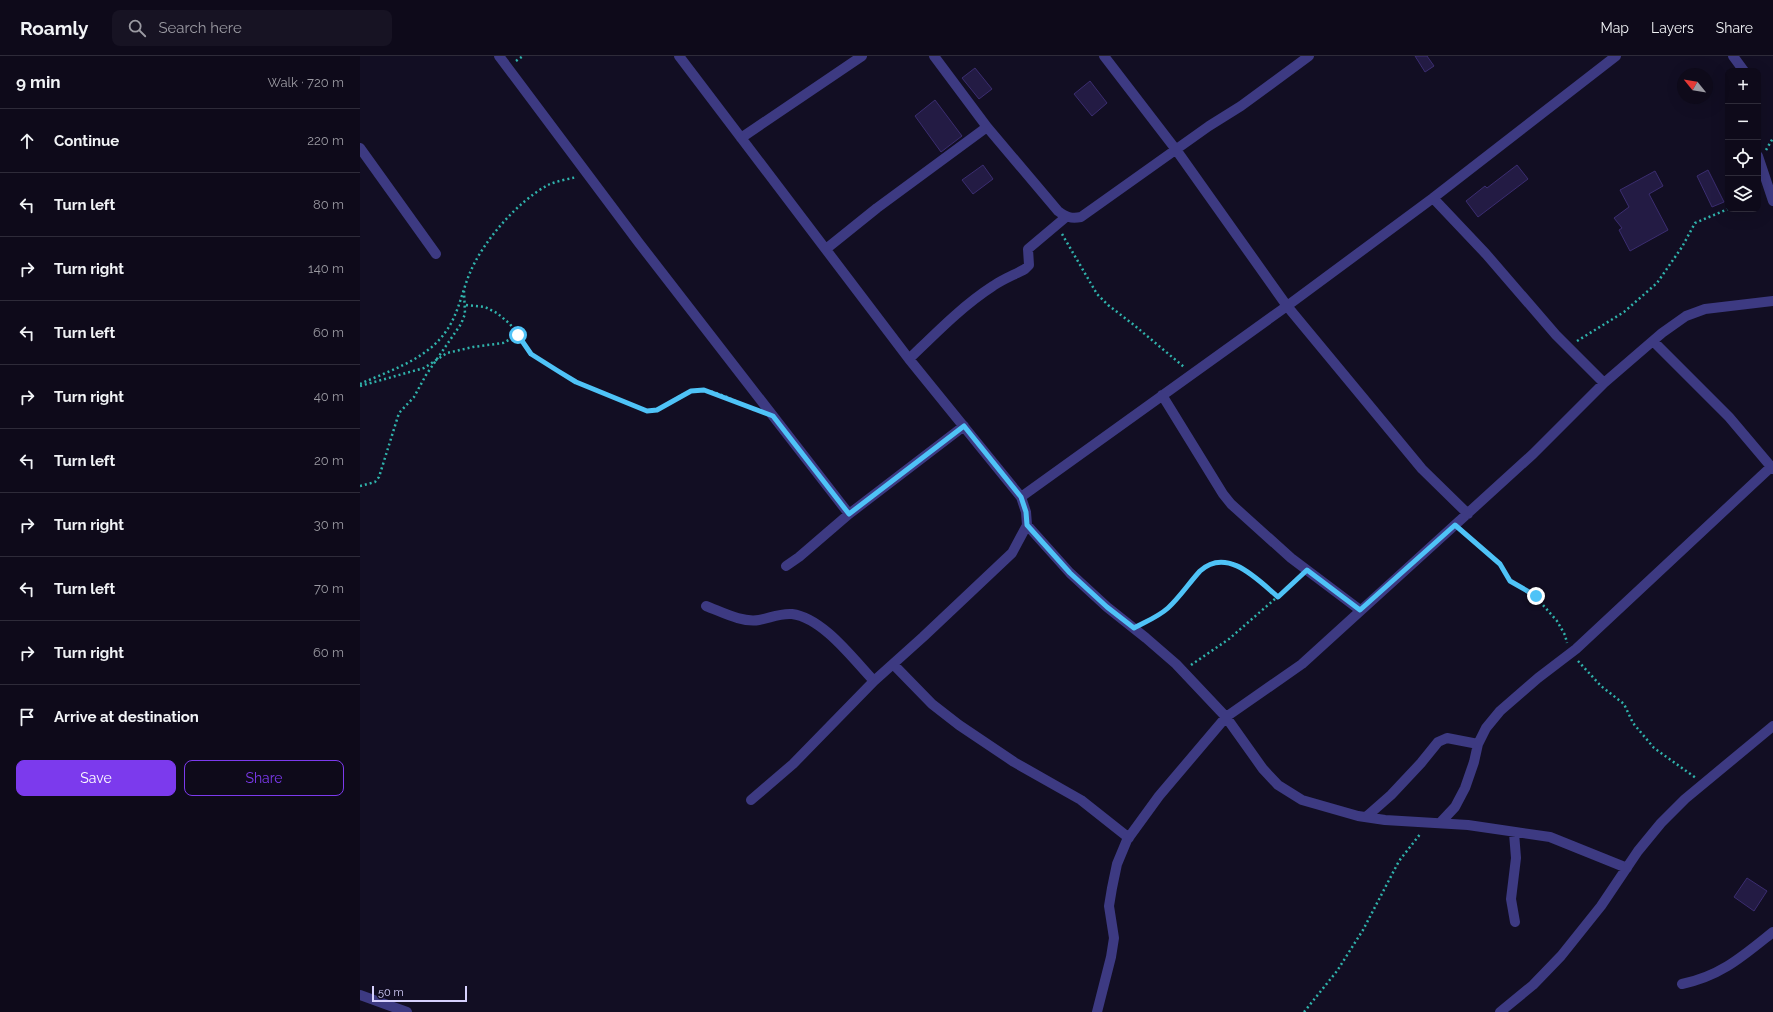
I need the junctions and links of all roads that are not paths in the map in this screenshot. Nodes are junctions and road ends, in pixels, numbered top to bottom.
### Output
1 (499, 56) edge
2 (679, 56) edge
3 (862, 56) edge
4 (934, 56) edge
5 (1104, 56) edge
6 (1309, 56) edge
7 (1616, 56) edge
8 (1733, 56) edge
9 (1742, 68) edge
10 (987, 127) junction
11 (741, 138) junction
12 (360, 148) edge
13 (1177, 151) junction
14 (1761, 165) edge
15 (1433, 198) junction
16 (1773, 201) edge
17 (1066, 217) junction
18 (826, 249) junction
19 (436, 254) dead end
20 (1773, 301) edge
21 (1287, 306) junction
22 (1653, 341) junction
23 (909, 359) junction
24 (1604, 383) junction
25 (1162, 395) junction
26 (964, 426) junction
27 (1772, 468) edge
28 (1021, 497) junction
29 (849, 514) junction
30 (1468, 514) junction
31 (1027, 525) junction
32 (786, 566) dead end
33 (706, 606) dead end
34 (1360, 610) junction
35 (893, 664) junction
36 (874, 681) junction
37 (1226, 717) junction
38 (1773, 726) edge
39 (1478, 744) junction
40 (751, 800) dead end
41 (1366, 817) junction
42 (1435, 822) junction
43 (1514, 833) junction
44 (1129, 838) junction
45 (1627, 868) junction
46 (1515, 922) dead end
47 (1773, 932) edge
48 (1682, 984) dead end
49 (360, 995) edge
50 (407, 1012) edge
51 (1098, 1012) edge
52 (1500, 1012) edge

1 - 29 street
2 - 11 street
3 - 11 street
4 - 10 street
5 - 13 street
6 - 13 street
7 - 15 street
8 - 9 street
10 - 17 street
10 - 18 street
11 - 18 street
12 - 19 street
13 - 17 street
13 - 21 street
14 - 16 street
15 - 21 street
15 - 24 street
17 - 23 street
18 - 23 street
20 - 22 street
21 - 25 street
21 - 30 street
22 - 24 street
22 - 27 street
23 - 26 street
24 - 30 street
25 - 28 street
25 - 34 street
26 - 28 street
26 - 29 street
27 - 39 street
28 - 31 street
29 - 32 street
30 - 34 street
31 - 35 street
31 - 37 street
33 - 36 street
34 - 37 street
35 - 36 street
35 - 44 street
36 - 40 street
37 - 41 street
37 - 44 street
38 - 45 street
39 - 41 street
39 - 42 street
41 - 42 street
42 - 43 street
43 - 45 street
43 - 46 street
44 - 51 street
45 - 52 street
47 - 48 street
49 - 50 street

